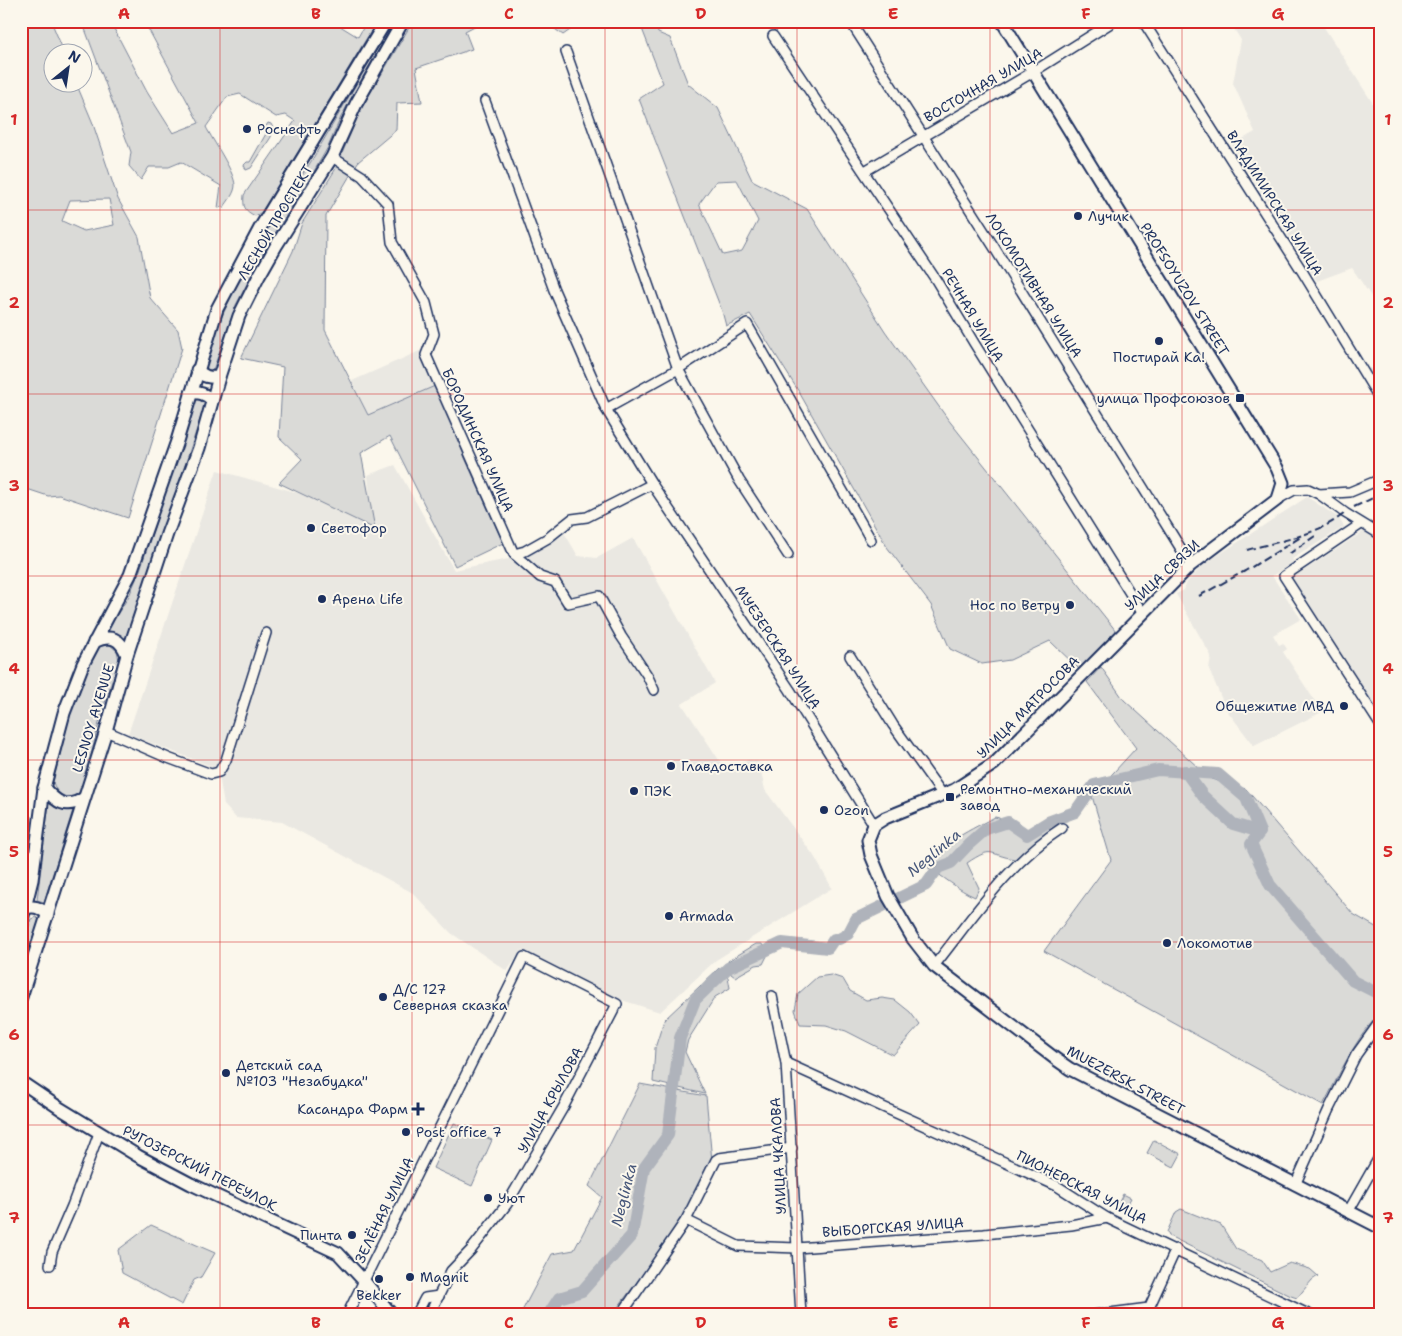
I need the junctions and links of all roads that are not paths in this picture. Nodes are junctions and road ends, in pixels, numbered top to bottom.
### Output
1 (386, 21) edge
2 (403, 21) edge
3 (850, 21) edge
4 (1002, 21) edge
5 (1114, 21) edge
6 (1144, 21) edge
7 (774, 36) dead end
8 (566, 52) dead end
9 (1033, 72) junction
10 (486, 101) dead end
11 (923, 136) junction
12 (332, 157) junction
13 (865, 171) junction
14 (678, 369) junction
15 (197, 370) junction
16 (219, 377) junction
17 (191, 393) junction
18 (212, 400) junction
19 (1381, 401) edge
20 (606, 409) junction
21 (1381, 479) edge
22 (652, 484) junction
23 (1319, 494) junction
24 (1278, 499) junction
25 (1361, 524) junction
26 (1381, 535) edge
27 (872, 540) dead end
28 (514, 554) junction
29 (788, 555) dead end
30 (1191, 565) junction
31 (1143, 614) junction
32 (266, 633) dead end
33 (1116, 640) joint
34 (94, 642) junction
35 (127, 655) junction
36 (850, 656) dead end
37 (654, 690) dead end
38 (1381, 726) edge
39 (106, 731) junction
40 (44, 788) junction
41 (943, 795) junction
42 (84, 798) junction
43 (874, 825) junction
44 (1062, 828) dead end
45 (26, 908) junction
46 (48, 914) junction
47 (21, 924) edge
48 (934, 966) junction
49 (511, 981) joint
50 (772, 996) dead end
51 (21, 997) edge
52 (1381, 1020) edge
53 (786, 1063) junction
54 (21, 1082) edge
55 (99, 1133) junction
56 (792, 1148) junction
57 (1381, 1154) edge
58 (1295, 1185) junction
59 (1348, 1212) junction
60 (1107, 1218) junction
61 (686, 1220) junction
62 (1381, 1228) edge
63 (797, 1248) junction
64 (1176, 1249) junction
65 (50, 1265) dead end
66 (364, 1281) junction
67 (439, 1296) junction
68 (1149, 1311) edge
69 (347, 1315) edge
70 (392, 1315) edge
71 (416, 1315) edge
72 (429, 1315) edge
73 (621, 1315) edge
74 (801, 1315) edge
75 (1094, 1315) edge
76 (1310, 1315) edge

1 - 15 main road, ЛЕСНОЙ ПРОСПЕКТ
2 - 12 main road, ЛЕСНОЙ ПРОСПЕКТ
3 - 11 street, ЛОКОМОТИВНАЯ УЛИЦА
4 - 9 main road, PROFSOYUZOV STREET
5 - 9 street, ВОСТОЧНАЯ УЛИЦА
6 - 19 street, ВЛАДИМИРСКАЯ УЛИЦА
7 - 13 street, РЕЧНАЯ УЛИЦА
8 - 14 street
9 - 11 street, ВОСТОЧНАЯ УЛИЦА
9 - 24 main road, PROFSOYUZOV STREET
10 - 20 street, МУЕЗЕРСКАЯ УЛИЦА
11 - 13 street, ВОСТОЧНАЯ УЛИЦА
11 - 30 street, ЛОКОМОТИВНАЯ УЛИЦА
12 - 16 main road, ЛЕСНОЙ ПРОСПЕКТ
12 - 28 street, БОРОДИНСКАЯ УЛИЦА
13 - 31 street, РЕЧНАЯ УЛИЦА
14 - 20 street
14 - 27 street
14 - 29 street
15 - 16 main road
15 - 17 main road, ЛЕСНОЙ ПРОСПЕКТ
16 - 18 main road, ЛЕСНОЙ ПРОСПЕКТ
17 - 18 main road
17 - 34 main road, ЛЕСНОЙ ПРОСПЕКТ
18 - 35 main road, ЛЕСНОЙ ПРОСПЕКТ
20 - 22 street, МУЕЗЕРСКАЯ УЛИЦА
21 - 23 street
22 - 28 street
22 - 43 street, МУЕЗЕРСКАЯ УЛИЦА
23 - 24 street
23 - 25 street
24 - 30 main road, УЛИЦА СВЯЗИ
25 - 26 street
25 - 38 street
28 - 37 street, БОРОДИНСКАЯ УЛИЦА
30 - 31 main road, УЛИЦА СВЯЗИ
31 - 33 main road, УЛИЦА СВЯЗИ
32 - 39 street
33 - 41 main road, УЛИЦА МАТРОСОВА
34 - 35 main road
34 - 40 main road, LESNOY AVENUE
35 - 39 main road, LESNOY AVENUE
36 - 41 street
39 - 42 main road, LESNOY AVENUE
40 - 42 main road
40 - 45 main road, LESNOY AVENUE
41 - 43 main road, УЛИЦА МАТРОСОВА
42 - 46 main road, LESNOY AVENUE
43 - 48 main road, MUEZERSK STREET
44 - 48 street
45 - 46 main road
45 - 47 main road, LESNOY AVENUE
46 - 51 main road, LESNOY AVENUE
48 - 58 main road, MUEZERSK STREET
49 - 66 street, ЗЕЛЁНАЯ УЛИЦА
49 - 67 street, УЛИЦА КРЫЛОВА
50 - 53 street, УЛИЦА ЧКАЛОВА
52 - 58 street
53 - 56 street, УЛИЦА ЧКАЛОВА
53 - 60 street, ПИОНЕРСКАЯ УЛИЦА
54 - 55 main road, РУГОЗЕРСКИЙ ПЕРЕУЛОК
55 - 65 street
55 - 66 main road, РУГОЗЕРСКИЙ ПЕРЕУЛОК
56 - 61 street
56 - 63 street, УЛИЦА ЧКАЛОВА
57 - 59 street
58 - 59 main road, MUEZERSK STREET
59 - 62 main road, MUEZERSK STREET
60 - 63 street, ВЫБОРГСКАЯ УЛИЦА
60 - 64 street, ПИОНЕРСКАЯ УЛИЦА
61 - 63 street, ВЫБОРГСКАЯ УЛИЦА
61 - 73 street
63 - 74 street, УЛИЦА ЧКАЛОВА
64 - 68 street
64 - 76 street, ПИОНЕРСКАЯ УЛИЦА
66 - 69 street, ЗЕЛЁНАЯ УЛИЦА
66 - 70 main road, РУГОЗЕРСКИЙ ПЕРЕУЛОК
67 - 71 street
67 - 72 street, УЛИЦА КРЫЛОВА
68 - 75 street

